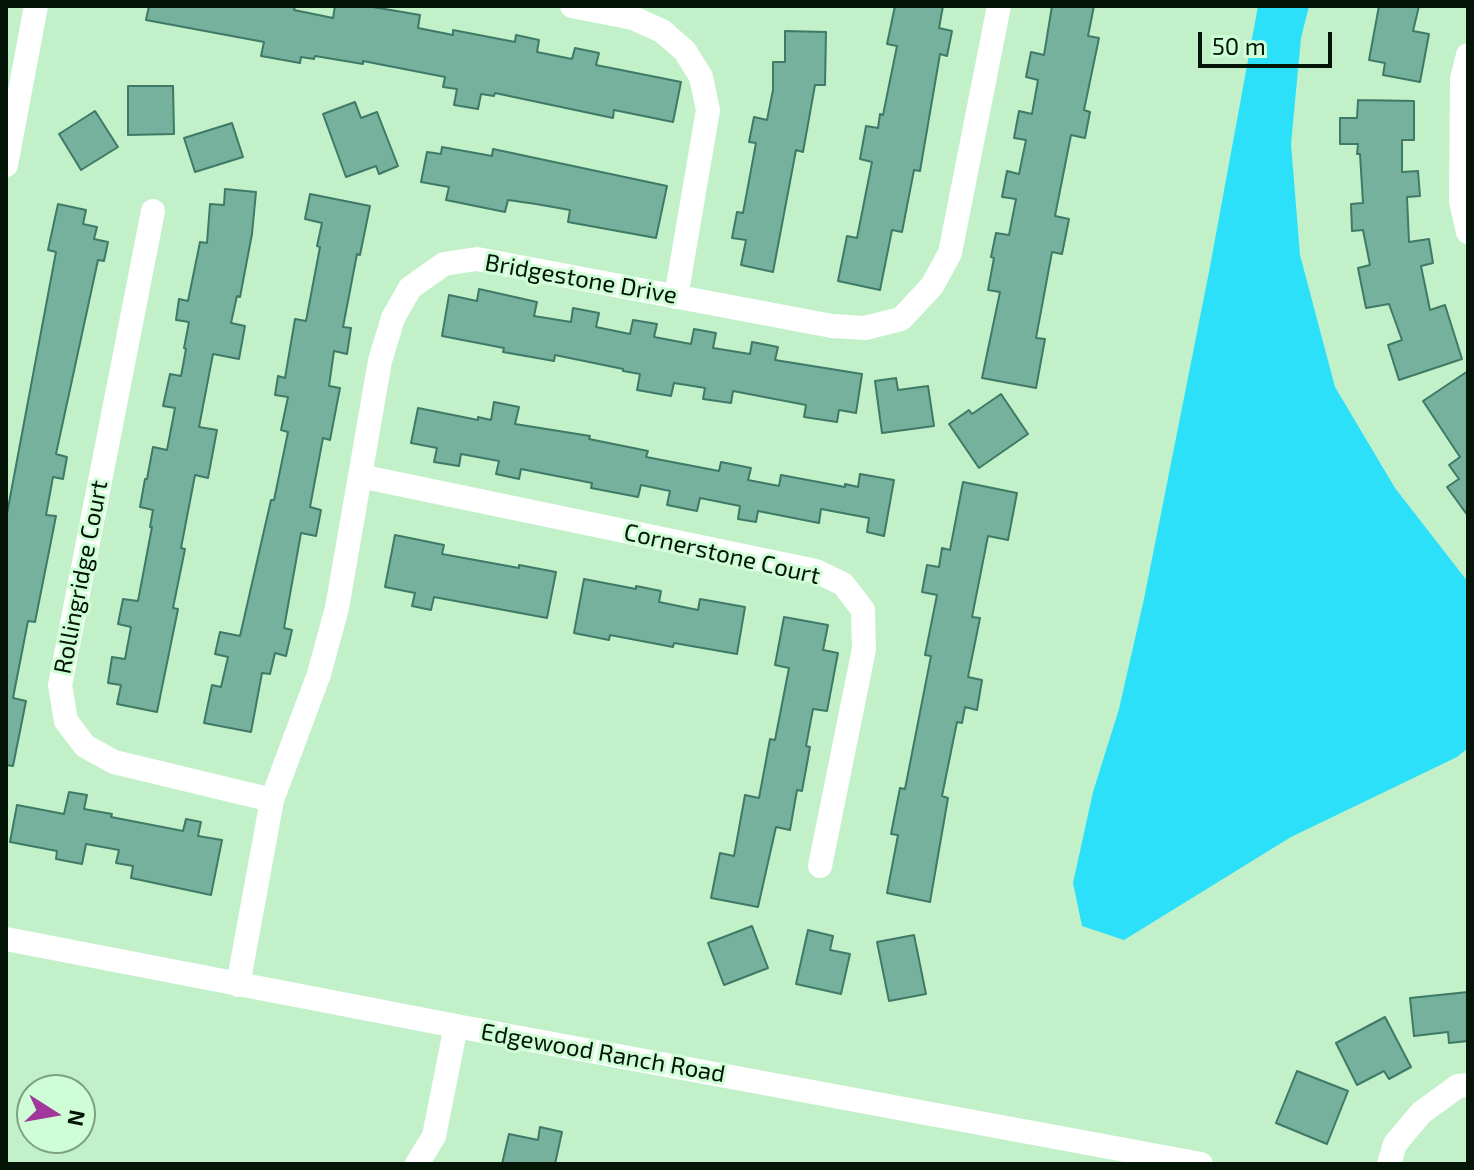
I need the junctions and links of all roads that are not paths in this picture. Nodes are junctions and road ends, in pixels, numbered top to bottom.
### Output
1 (36, 6) edge
2 (572, 6) edge
3 (999, 6) edge
4 (1468, 55) edge
5 (6, 165) edge
6 (153, 211) dead end
7 (1468, 232) edge
8 (676, 297) junction
9 (360, 476) junction
10 (272, 800) junction
11 (820, 866) dead end
12 (6, 939) edge
13 (238, 985) junction
14 (456, 1026) junction
15 (1468, 1085) edge
16 (417, 1164) edge
17 (1201, 1164) edge
18 (1389, 1164) edge

1 - 5 street
2 - 8 street
3 - 8 street, Bridgestone Drive
4 - 7 street
6 - 10 street, Rollingridge Court
8 - 9 street, Bridgestone Drive
9 - 10 street, Bridgestone Drive
9 - 11 street, Cornerstone Court
10 - 13 street, Bridgestone Drive
12 - 13 street, Edgewood Ranch Road
13 - 14 street, Edgewood Ranch Road
14 - 16 street
14 - 17 street, Edgewood Ranch Road
15 - 18 street

